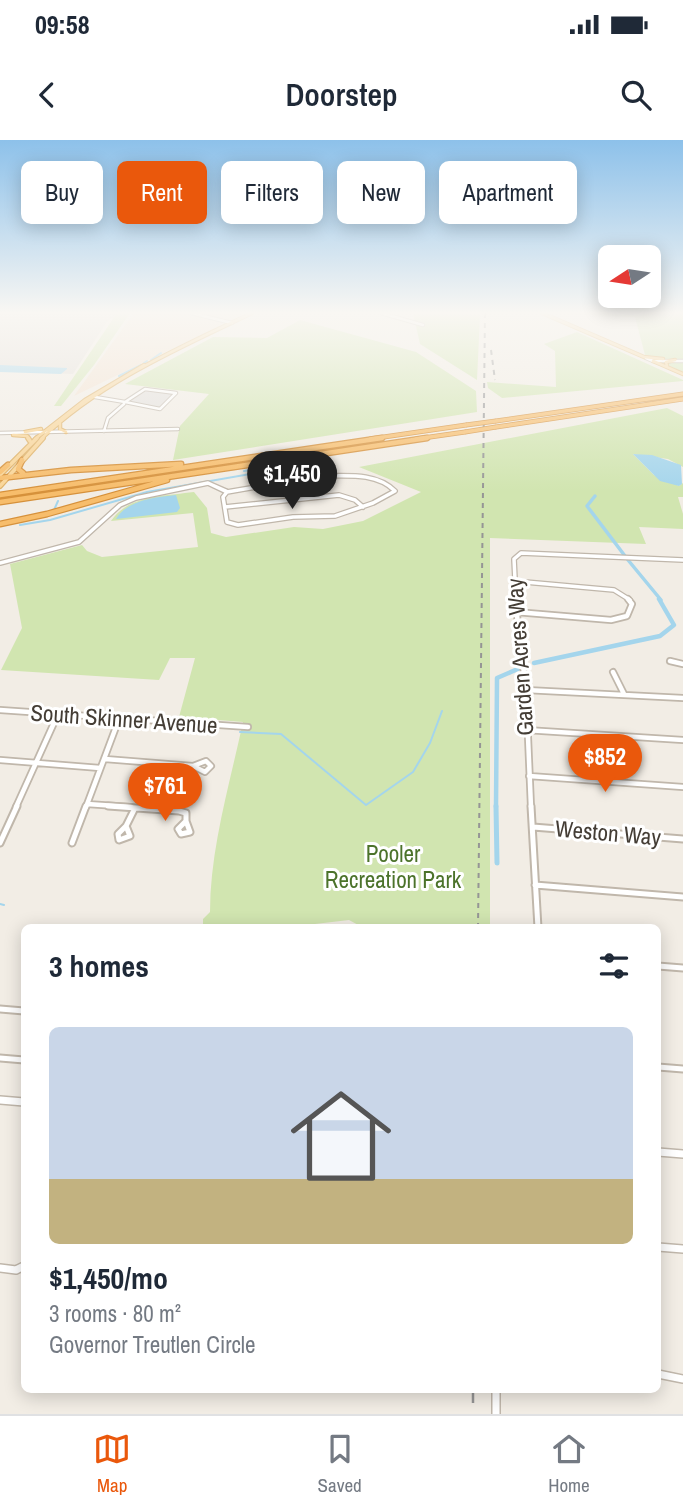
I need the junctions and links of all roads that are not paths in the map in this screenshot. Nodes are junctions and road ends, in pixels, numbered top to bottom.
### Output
1 (130, 372) edge
2 (140, 372) edge
3 (95, 397) junction
4 (683, 397) edge
5 (78, 403) junction
6 (124, 403) junction
7 (60, 423) junction
8 (47, 426) junction
9 (465, 428) junction
10 (178, 429) dead end
11 (104, 431) junction
12 (25, 432) junction
13 (66, 432) junction
14 (41, 433) junction
15 (49, 433) junction
16 (0, 435) edge
17 (13, 435) junction
18 (28, 443) junction
19 (252, 457) junction
20 (22, 460) junction
21 (271, 461) junction
22 (8, 465) joint
23 (15, 467) junction
24 (28, 473) junction
25 (9, 475) junction
26 (0, 476) edge
27 (0, 486) edge
28 (226, 492) junction
29 (0, 495) edge
30 (1, 502) edge
31 (225, 507) junction
32 (363, 507) junction
33 (0, 524) edge
34 (683, 560) edge
35 (0, 563) edge
36 (514, 580) junction
37 (516, 612) junction
38 (670, 660) dead end
39 (683, 664) edge
40 (613, 672) dead end
41 (526, 690) junction
42 (624, 694) junction
43 (683, 698) edge
44 (0, 710) edge
45 (58, 714) junction
46 (119, 719) junction
47 (248, 727) dead end
48 (526, 730) junction
49 (683, 740) edge
50 (104, 759) junction
51 (0, 760) edge
52 (36, 763) junction
53 (193, 766) dead end
54 (101, 768) junction
55 (529, 776) junction
56 (683, 787) edge
57 (86, 804) junction
58 (135, 808) junction
59 (186, 821) dead end
60 (126, 826) dead end
61 (533, 827) junction
62 (683, 839) edge
63 (0, 843) edge
64 (72, 843) dead end
65 (535, 886) junction
66 (683, 897) edge
67 (537, 924) edge
68 (661, 966) edge
69 (683, 968) edge
70 (0, 1009) edge
71 (21, 1011) edge
72 (0, 1058) edge
73 (21, 1060) edge
74 (661, 1067) edge
75 (683, 1069) edge
76 (0, 1100) edge
77 (21, 1102) edge
78 (661, 1152) edge
79 (683, 1154) edge
80 (661, 1247) edge
81 (683, 1249) edge
82 (0, 1268) edge
83 (21, 1268) edge
84 (661, 1374) edge
85 (683, 1378) edge
86 (496, 1393) edge
87 (496, 1414) edge

1 - 5 main road
2 - 3 main road
3 - 6 street
3 - 7 main road
4 - 9 highway, bridge
5 - 8 main road
5 - 15 main road
6 - 6 street
6 - 11 street
7 - 13 main road
7 - 15 main road
8 - 12 main road
8 - 14 main road
9 - 19 highway
9 - 21 highway
10 - 11 street
11 - 13 street
12 - 14 street
12 - 16 street
13 - 15 street
14 - 15 street
14 - 17 street
14 - 18 main road
14 - 23 main road
15 - 20 main road
16 - 17 street
17 - 18 main road
18 - 22 main road
19 - 24 highway
19 - 29 highway
20 - 23 main road
20 - 24 highway
21 - 30 highway
21 - 33 highway
22 - 26 highway
23 - 25 main road
24 - 25 highway
25 - 26 highway
25 - 27 main road
26 - 27 highway
28 - 31 street
28 - 32 street
28 - 35 street
31 - 32 street
31 - 32 street
34 - 36 street, Garden Acres Way
36 - 37 street, Garden Acres Way
36 - 37 street
37 - 41 street, Garden Acres Way
38 - 39 street
40 - 42 street
41 - 42 street
41 - 48 street, Garden Acres Way
42 - 43 street
44 - 45 street, South Skinner Avenue
45 - 46 street, South Skinner Avenue
45 - 52 street
46 - 47 street, South Skinner Avenue
46 - 50 street
48 - 49 street
48 - 55 street, Garden Acres Way
50 - 53 street
50 - 54 street
51 - 52 street
52 - 54 street
52 - 63 street
54 - 57 street
55 - 56 street
55 - 61 street, Garden Acres Way
57 - 58 street
57 - 64 street
58 - 59 street
58 - 60 street
61 - 62 street, Weston Way
61 - 65 street, Garden Acres Way
65 - 66 street
65 - 67 street, Garden Acres Way
68 - 69 street
70 - 71 street
72 - 73 street
74 - 75 street
76 - 77 street
78 - 79 street
80 - 81 street
82 - 83 street
84 - 85 street
86 - 87 street

